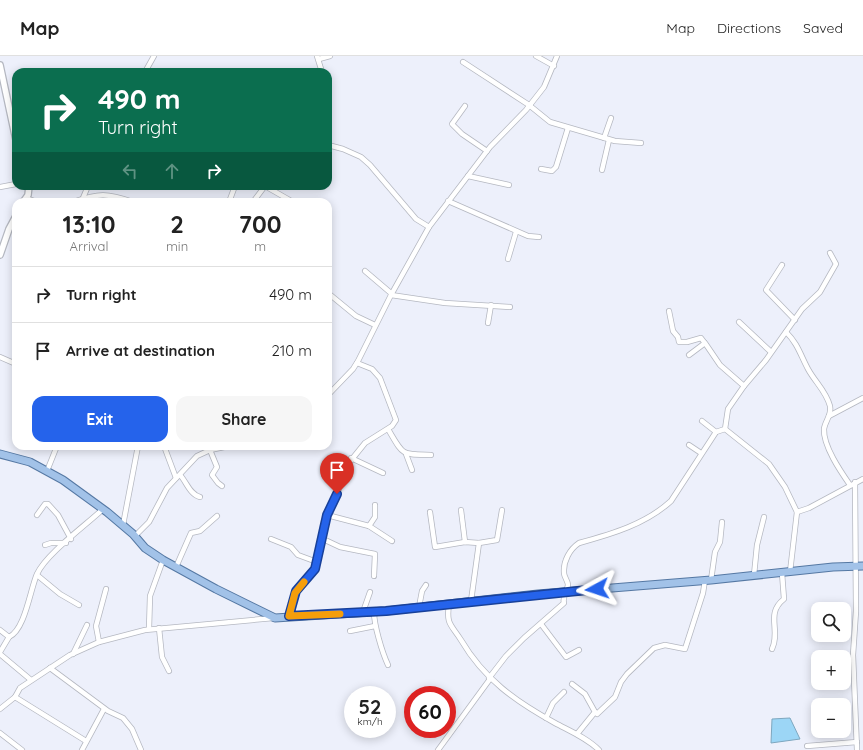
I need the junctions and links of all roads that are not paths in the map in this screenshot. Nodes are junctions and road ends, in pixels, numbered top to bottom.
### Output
1 (154, 56) edge
2 (330, 56) edge
3 (536, 56) edge
4 (557, 56) edge
5 (318, 58) edge
6 (463, 62) dead end
7 (0, 65) edge
8 (554, 66) junction
9 (147, 68) edge
10 (321, 68) edge
11 (529, 105) junction
12 (465, 106) dead end
13 (611, 118) dead end
14 (12, 121) edge
15 (568, 128) junction
16 (604, 138) junction
17 (609, 140) junction
18 (641, 143) dead end
19 (332, 146) edge
20 (487, 151) junction
21 (540, 169) dead end
22 (602, 170) dead end
23 (468, 176) junction
24 (12, 185) edge
25 (508, 185) dead end
26 (0, 187) edge
27 (86, 190) edge
28 (272, 190) edge
29 (83, 198) joint
30 (118, 198) edge
31 (286, 198) edge
32 (448, 202) junction
33 (12, 223) edge
34 (429, 227) junction
35 (516, 232) junction
36 (539, 237) dead end
37 (830, 253) dead end
38 (0, 255) edge
39 (508, 259) dead end
40 (782, 265) dead end
41 (365, 272) dead end
42 (391, 295) junction
43 (332, 296) edge
44 (491, 305) junction
45 (510, 307) dead end
46 (669, 311) dead end
47 (794, 320) junction
48 (739, 322) dead end
49 (488, 323) dead end
50 (375, 325) junction
51 (786, 332) junction
52 (704, 342) junction
53 (771, 352) junction
54 (689, 355) dead end
55 (0, 357) edge
56 (12, 362) edge
57 (356, 363) junction
58 (744, 386) junction
59 (332, 390) edge
60 (863, 398) edge
61 (829, 416) junction
62 (702, 421) dead end
63 (388, 429) junction
64 (724, 429) junction
65 (716, 432) junction
66 (689, 445) dead end
67 (55, 450) edge
68 (137, 450) edge
69 (166, 450) edge
70 (210, 450) joint
71 (701, 453) junction
72 (0, 454) edge
73 (406, 454) junction
74 (431, 455) dead end
75 (351, 458) junction
76 (412, 470) dead end
77 (47, 471) junction
78 (383, 474) dead end
79 (178, 476) junction
80 (863, 479) edge
81 (855, 482) junction
82 (850, 485) junction
83 (222, 486) dead end
84 (200, 497) dead end
85 (375, 505) dead end
86 (103, 510) junction
87 (461, 510) dead end
88 (502, 510) dead end
89 (430, 512) dead end
90 (798, 512) junction
91 (37, 515) dead end
92 (327, 515) junction
93 (216, 516) dead end
94 (764, 517) dead end
95 (722, 522) dead end
96 (123, 525) junction
97 (369, 526) junction
98 (135, 536) junction
99 (71, 539) junction
100 (271, 539) dead end
101 (323, 539) junction
102 (392, 541) dead end
103 (465, 542) junction
104 (66, 543) junction
105 (479, 543) junction
106 (45, 545) dead end
107 (163, 560) junction
108 (317, 562) junction
109 (859, 566) edge
110 (176, 567) junction
111 (786, 572) junction
112 (37, 575) junction
113 (754, 575) junction
114 (374, 576) dead end
115 (708, 580) junction
116 (426, 585) dead end
117 (106, 589) dead end
118 (567, 591) junction
119 (370, 592) dead end
120 (471, 601) junction
121 (449, 604) junction
122 (79, 605) dead end
123 (419, 607) junction
124 (363, 612) junction
125 (374, 612) junction
126 (289, 616) junction
127 (275, 618) junction
128 (541, 624) junction
129 (87, 625) dead end
130 (375, 626) junction
131 (159, 628) junction
132 (149, 629) junction
133 (0, 630) edge
134 (350, 631) dead end
135 (9, 637) junction
136 (99, 642) junction
137 (772, 649) dead end
138 (579, 650) dead end
139 (0, 653) edge
140 (73, 654) junction
141 (388, 665) dead end
142 (50, 668) junction
143 (169, 671) dead end
144 (490, 678) junction
145 (31, 680) junction
146 (572, 684) dead end
147 (564, 692) dead end
148 (15, 697) junction
149 (104, 708) junction
150 (0, 709) edge
151 (595, 712) junction
152 (546, 718) junction
153 (0, 734) edge
154 (576, 734) junction
155 (86, 742) junction
156 (856, 742) junction
157 (807, 746) dead end
158 (22, 750) edge
159 (82, 750) edge
160 (141, 750) edge
161 (438, 750) edge
162 (599, 750) edge
163 (857, 750) edge

1 - 9 street
2 - 5 street
3 - 8 street
4 - 8 street
5 - 10 street
6 - 11 street
7 - 14 street
8 - 11 street
11 - 15 street
11 - 20 street
12 - 20 street
13 - 16 street
15 - 16 street
15 - 21 street
16 - 17 street
17 - 18 street
17 - 22 street
19 - 34 street
20 - 23 street
23 - 25 street
23 - 32 street
24 - 26 street
27 - 29 street
28 - 31 street
29 - 30 street
32 - 34 street
32 - 35 street
33 - 38 street
34 - 42 street
35 - 36 street
35 - 39 street
37 - 47 street
40 - 47 street
41 - 42 street
42 - 44 street
42 - 50 street
43 - 50 street
44 - 45 street
44 - 49 street
46 - 52 street
47 - 51 street
48 - 53 street
50 - 57 street
51 - 53 street
51 - 61 street
52 - 54 street
52 - 58 street
53 - 58 street
55 - 56 street
57 - 59 street
57 - 63 street
58 - 64 street
60 - 61 street
61 - 82 street
62 - 65 street
63 - 73 street
63 - 75 street
64 - 65 street
64 - 90 street
65 - 71 street
66 - 71 street
67 - 77 street
68 - 96 street
69 - 79 street
70 - 79 street
70 - 83 street
71 - 118 street
72 - 77 main road
73 - 74 street
73 - 76 street
75 - 78 street
75 - 92 street
77 - 86 main road
79 - 84 street
79 - 98 street
80 - 81 street
81 - 82 street
81 - 109 street
82 - 90 street
85 - 97 street
86 - 96 main road
86 - 99 street
87 - 103 street
88 - 105 street
89 - 103 street
90 - 111 street
91 - 99 street
92 - 97 street
92 - 101 street
93 - 110 street
94 - 113 street
95 - 115 street
96 - 98 main road
97 - 102 street
98 - 107 main road
99 - 104 street
100 - 108 street
101 - 108 street
101 - 114 street
103 - 105 street
104 - 106 street
104 - 112 street
105 - 120 street
107 - 110 main road
107 - 132 street
108 - 126 street
109 - 111 main road
109 - 156 street
110 - 127 main road
111 - 113 main road
111 - 137 street
112 - 122 street
112 - 135 street
113 - 115 main road
115 - 118 main road
115 - 151 street
116 - 123 street
117 - 136 street
118 - 120 main road
118 - 128 street
119 - 124 street
120 - 121 main road
121 - 123 main road
121 - 144 street
123 - 125 main road
124 - 125 main road
124 - 126 main road
125 - 130 street
126 - 127 main road
127 - 131 street
128 - 138 street
128 - 144 street
129 - 140 street
130 - 134 street
130 - 141 street
131 - 132 street
131 - 143 street
132 - 136 street
133 - 135 street
135 - 139 street
136 - 140 street
139 - 145 street
140 - 142 street
142 - 145 street
142 - 149 street
144 - 152 street
144 - 161 street
145 - 148 street
146 - 151 street
147 - 152 street
148 - 150 street
148 - 155 street
149 - 155 street
149 - 160 street
151 - 154 street
152 - 154 street
153 - 158 street
154 - 162 street
155 - 159 street
156 - 157 street
156 - 163 street

